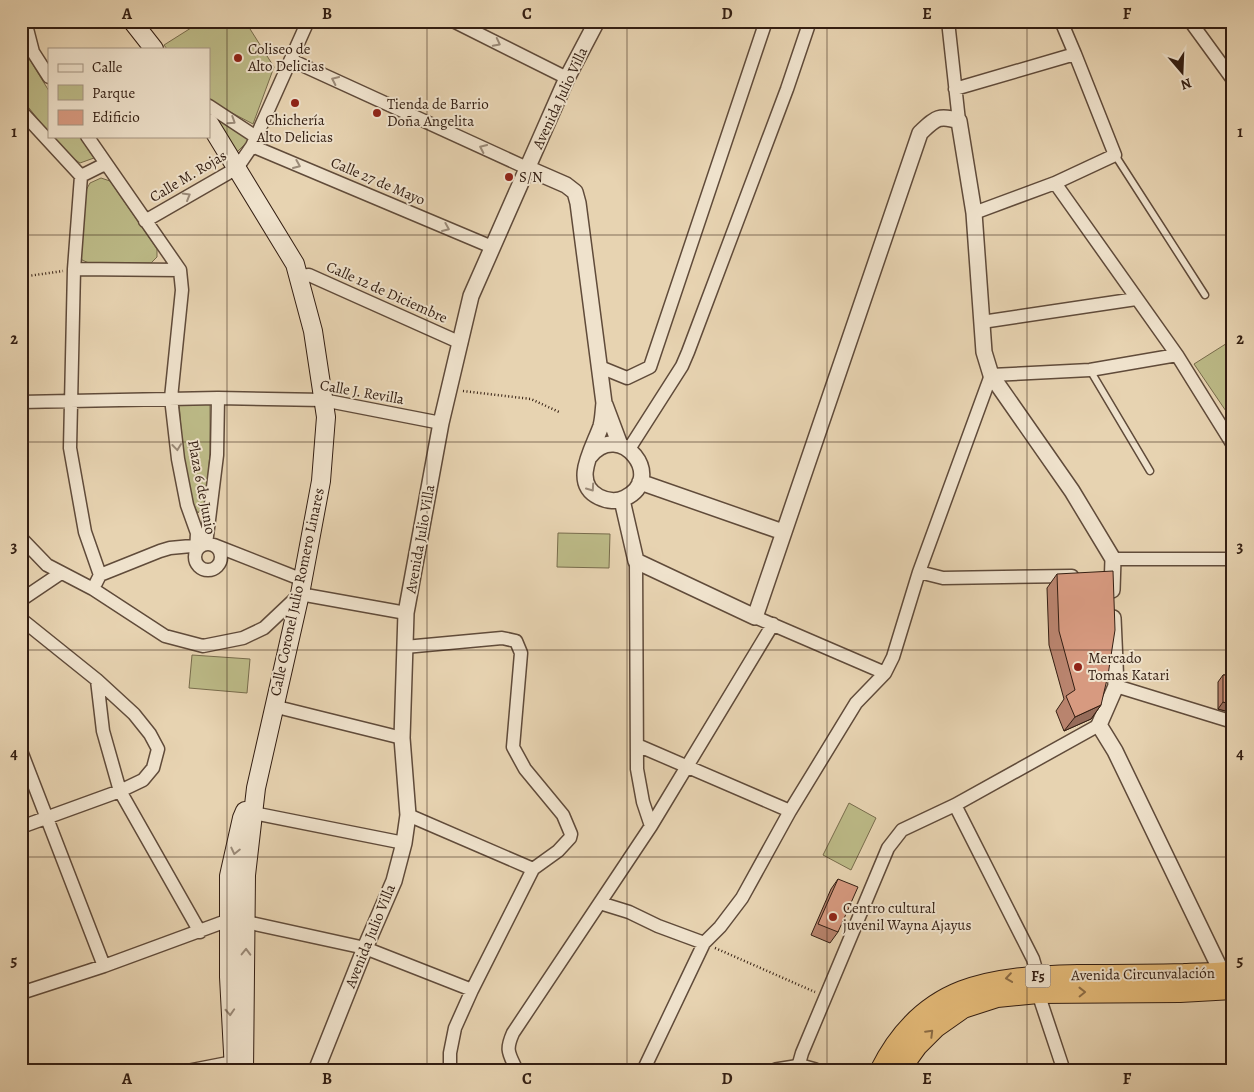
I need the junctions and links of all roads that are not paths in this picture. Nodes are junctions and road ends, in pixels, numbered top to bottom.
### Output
1 (25, 21) edge
2 (132, 21) edge
3 (308, 21) edge
4 (453, 21) edge
5 (597, 21) edge
6 (766, 21) edge
7 (810, 21) edge
8 (948, 21) edge
9 (1060, 21) edge
10 (1190, 21) edge
11 (153, 48) edge
12 (1075, 54) junction
13 (291, 60) junction
14 (48, 74) edge
15 (567, 78) junction
16 (1233, 80) edge
17 (955, 89) junction
18 (210, 107) edge
19 (21, 111) edge
20 (959, 121) junction
21 (210, 125) edge
22 (88, 138) edge
23 (254, 141) junction
24 (1114, 155) junction
25 (105, 164) junction
26 (237, 168) junction
27 (527, 168) junction
28 (81, 176) junction
29 (1055, 183) junction
30 (974, 213) junction
31 (145, 221) junction
32 (492, 247) junction
33 (74, 270) junction
34 (180, 270) junction
35 (298, 276) junction
36 (1205, 295) dead end
37 (1136, 299) junction
38 (982, 322) junction
39 (461, 342) junction
40 (1177, 355) junction
41 (600, 367) junction
42 (1090, 370) junction
43 (990, 375) junction
44 (171, 398) junction
45 (218, 398) junction
46 (323, 400) junction
47 (71, 401) junction
48 (21, 402) edge
49 (604, 403) junction
50 (441, 423) junction
51 (1233, 445) edge
52 (625, 447) junction
53 (590, 456) junction
54 (1150, 471) dead end
55 (640, 482) junction
56 (622, 500) junction
57 (783, 532) junction
58 (21, 538) edge
59 (203, 547) junction
60 (237, 554) junction
61 (1113, 559) junction
62 (636, 560) junction
63 (1233, 560) edge
64 (220, 563) junction
65 (920, 572) junction
66 (61, 573) junction
67 (100, 575) junction
68 (1082, 576) edge
69 (302, 587) junction
70 (93, 590) junction
71 (21, 600) edge
72 (406, 613) junction
73 (756, 617) junction
74 (21, 619) edge
75 (773, 624) junction
76 (405, 647) junction
77 (885, 673) junction
78 (96, 680) junction
79 (1116, 686) junction
80 (273, 706) junction
81 (1233, 722) edge
82 (1099, 725) junction
83 (402, 738) junction
84 (637, 745) junction
85 (21, 751) edge
86 (688, 767) junction
87 (256, 788) junction
88 (120, 791) junction
89 (955, 805) junction
90 (790, 811) junction
91 (253, 813) junction
92 (408, 815) junction
93 (47, 818) junction
94 (651, 826) junction
95 (21, 827) edge
96 (404, 843) junction
97 (533, 869) junction
98 (600, 903) junction
99 (237, 921) junction
100 (200, 932) junction
101 (704, 943) junction
102 (364, 948) junction
103 (104, 966) junction
104 (1230, 983) edge
105 (1038, 984) junction
106 (472, 990) junction
107 (21, 993) edge
108 (798, 1067) junction
109 (237, 1068) edge
110 (187, 1071) edge
111 (316, 1071) edge
112 (450, 1071) edge
113 (517, 1071) edge
114 (643, 1071) edge
115 (776, 1071) edge
116 (814, 1071) edge
117 (880, 1071) edge
118 (899, 1071) edge
119 (1064, 1071) edge

1 - 14 street
2 - 11 main road
3 - 13 street, Calle M. Rojas
4 -> 15 street
5 - 15 street, Avenida Julio Villa
6 - 41 street
7 - 52 street
8 - 17 street
9 - 12 street
10 - 16 street
12 - 17 street
12 - 24 street
13 - 23 street, Calle M. Rojas
27 -> 13 street
15 - 27 street, Avenida Julio Villa
17 - 20 street
18 -> 23 street, Calle 27 de Mayo
19 - 28 street
20 - 30 street
20 - 57 street
21 - 26 main road, Calle Coronel Julio Romero Linares
22 - 25 street
23 - 26 street, Calle M. Rojas
23 -> 32 street, Calle 27 de Mayo
24 - 29 street
24 - 36 lane
25 - 28 street
25 - 31 street
31 -> 26 street, Calle M. Rojas
26 - 35 main road, Calle Coronel Julio Romero Linares
27 - 32 street, Avenida Julio Villa
27 - 41 street
28 - 33 street
29 - 30 street
29 - 37 street
30 - 38 street
31 - 34 street
32 - 39 street, Avenida Julio Villa
33 - 34 street
33 - 47 street
34 - 44 street, Plaza 6 de Junio
35 - 39 street, Calle 12 de Diciembre
35 - 46 main road, Calle Coronel Julio Romero Linares
37 - 38 street
37 - 40 street
38 - 43 street
39 - 50 street, Avenida Julio Villa
40 - 42 street
40 - 51 street
41 - 49 street
42 - 43 street
42 - 54 lane
43 - 61 street
43 - 65 street
44 - 45 street, Calle J. Revilla
44 - 47 street, Calle J. Revilla
44 -> 59 street, Plaza 6 de Junio
45 - 46 street, Calle J. Revilla
45 - 59 street, Plaza 6 de Junio
46 - 50 street, Calle J. Revilla
46 - 69 main road, Calle Coronel Julio Romero Linares
47 - 48 street, Calle J. Revilla
47 - 67 street
49 - 52 street
49 - 53 street
50 - 72 street, Avenida Julio Villa
52 - 53 street
52 - 55 street
53 -> 56 street
55 - 56 street
55 - 57 street
56 - 62 street
57 - 73 street
58 - 66 street
59 - 60 street
59 - 64 street
59 - 64 street
59 - 67 street
60 - 64 street
60 - 69 street
61 - 63 street
61 - 79 street
62 - 73 street
62 - 84 street
65 - 68 street
65 - 77 street
66 - 70 street
66 - 71 street
67 - 70 street
69 - 70 street
69 - 72 street
69 - 80 main road, Calle Coronel Julio Romero Linares
72 - 76 street, Avenida Julio Villa
73 - 75 street
74 - 78 street
75 - 77 street
75 - 86 street
76 - 83 street, Avenida Julio Villa
76 - 97 street
77 - 90 street
78 - 88 street
78 - 88 street
79 - 81 street
79 - 82 street
80 - 83 street
80 - 87 main road, Calle Coronel Julio Romero Linares
82 - 89 street
82 - 104 street
83 - 92 street, Avenida Julio Villa
84 - 86 street
84 - 94 street
85 - 93 street
86 - 90 street
86 - 94 street
87 - 91 main road, Calle Coronel Julio Romero Linares
87 -> 99 main road, Calle Coronel Julio Romero Linares
88 - 93 street
88 - 100 street
89 - 105 street
89 - 108 street
90 - 101 street
91 - 96 street
91 - 99 main road, Calle Coronel Julio Romero Linares
92 - 96 street, Avenida Julio Villa
92 - 97 street
93 - 95 street
93 - 103 street
94 - 98 street
96 - 102 street, Avenida Julio Villa
97 - 106 street
98 - 101 street
98 - 113 street
99 - 100 street
99 - 102 street
99 - 109 main road, Calle Coronel Julio Romero Linares
100 - 103 street
101 - 114 street
102 - 106 street
102 - 111 street, Avenida Julio Villa
103 - 107 street
104 - 105 highway, Avenida Circunvalación / F5
105 -> 117 highway, Avenida Circunvalación / F5
118 -> 105 highway, Avenida Circunvalación / F5
105 - 119 street
106 - 112 street
108 - 115 street
108 - 116 street
109 - 110 street

